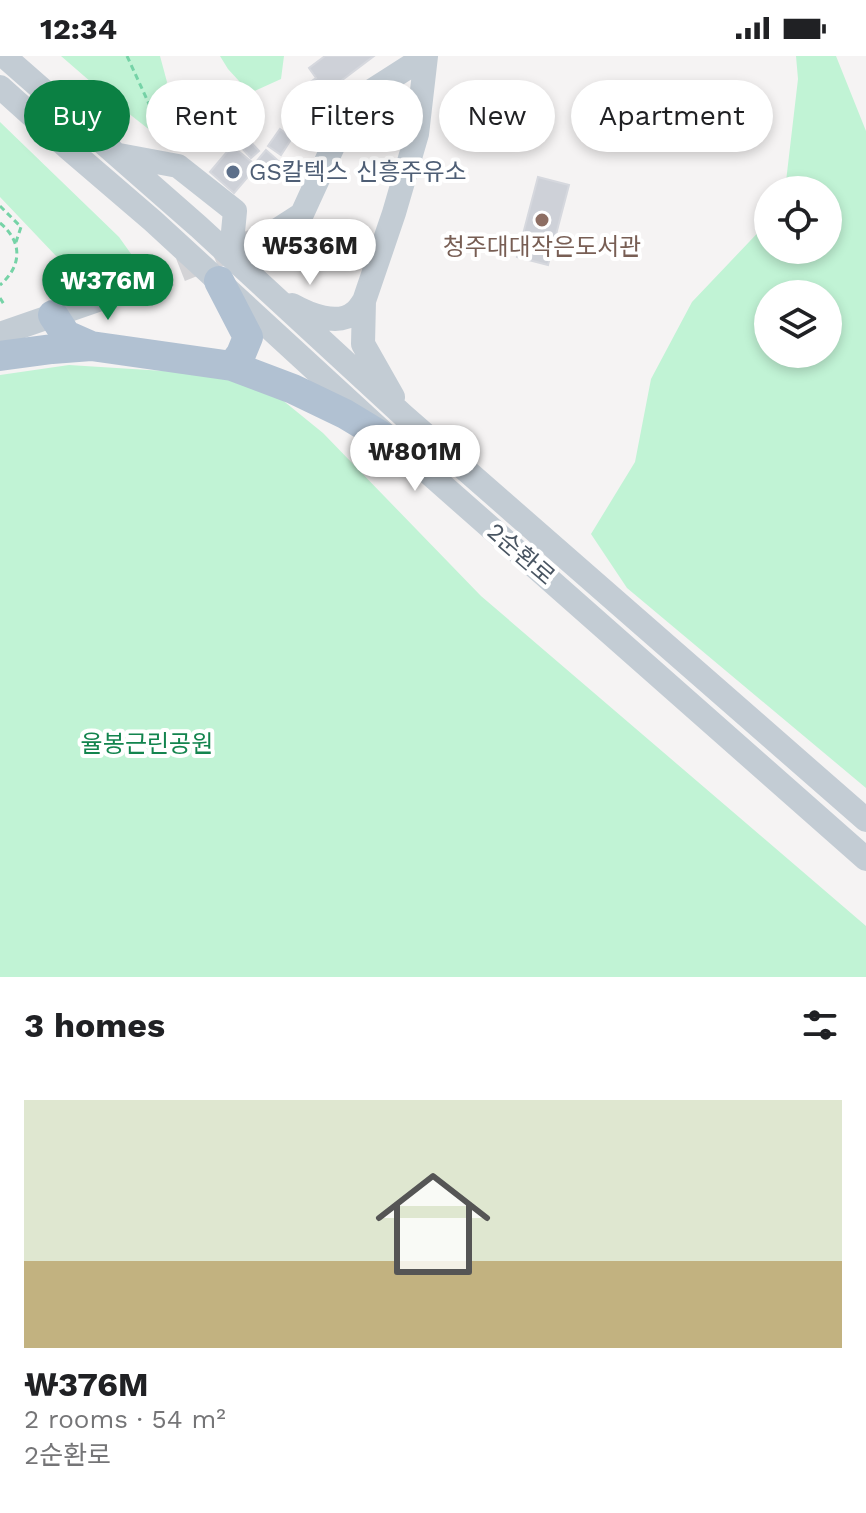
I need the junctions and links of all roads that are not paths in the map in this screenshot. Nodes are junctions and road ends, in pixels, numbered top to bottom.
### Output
1 (4, 56) edge
2 (426, 56) edge
3 (0, 87) edge
4 (115, 155) junction
5 (271, 234) tunnel mouth
6 (229, 272) junction
7 (147, 283) tunnel mouth
8 (263, 288) junction
9 (364, 301) junction
10 (53, 315) junction
11 (0, 334) edge
12 (91, 346) junction
13 (0, 356) edge
14 (232, 366) junction
15 (404, 416) junction
16 (398, 446) junction
17 (866, 820) edge
18 (866, 859) edge

1 - 4 street, 2순환로
2 - 5 street
2 - 9 street
3 - 6 street, 2순환로
4 - 6 street, 2순환로
4 - 6 street
6 - 8 street, 2순환로
6 - 14 main road
6 - 16 street, 2순환로
7 - 10 street
8 - 9 street
8 - 15 street, 2순환로
9 - 15 street
10 - 11 street
10 - 12 main road
12 - 13 main road
12 - 14 main road
14 - 16 main road
15 - 17 street, 2순환로
16 - 18 street, 2순환로

